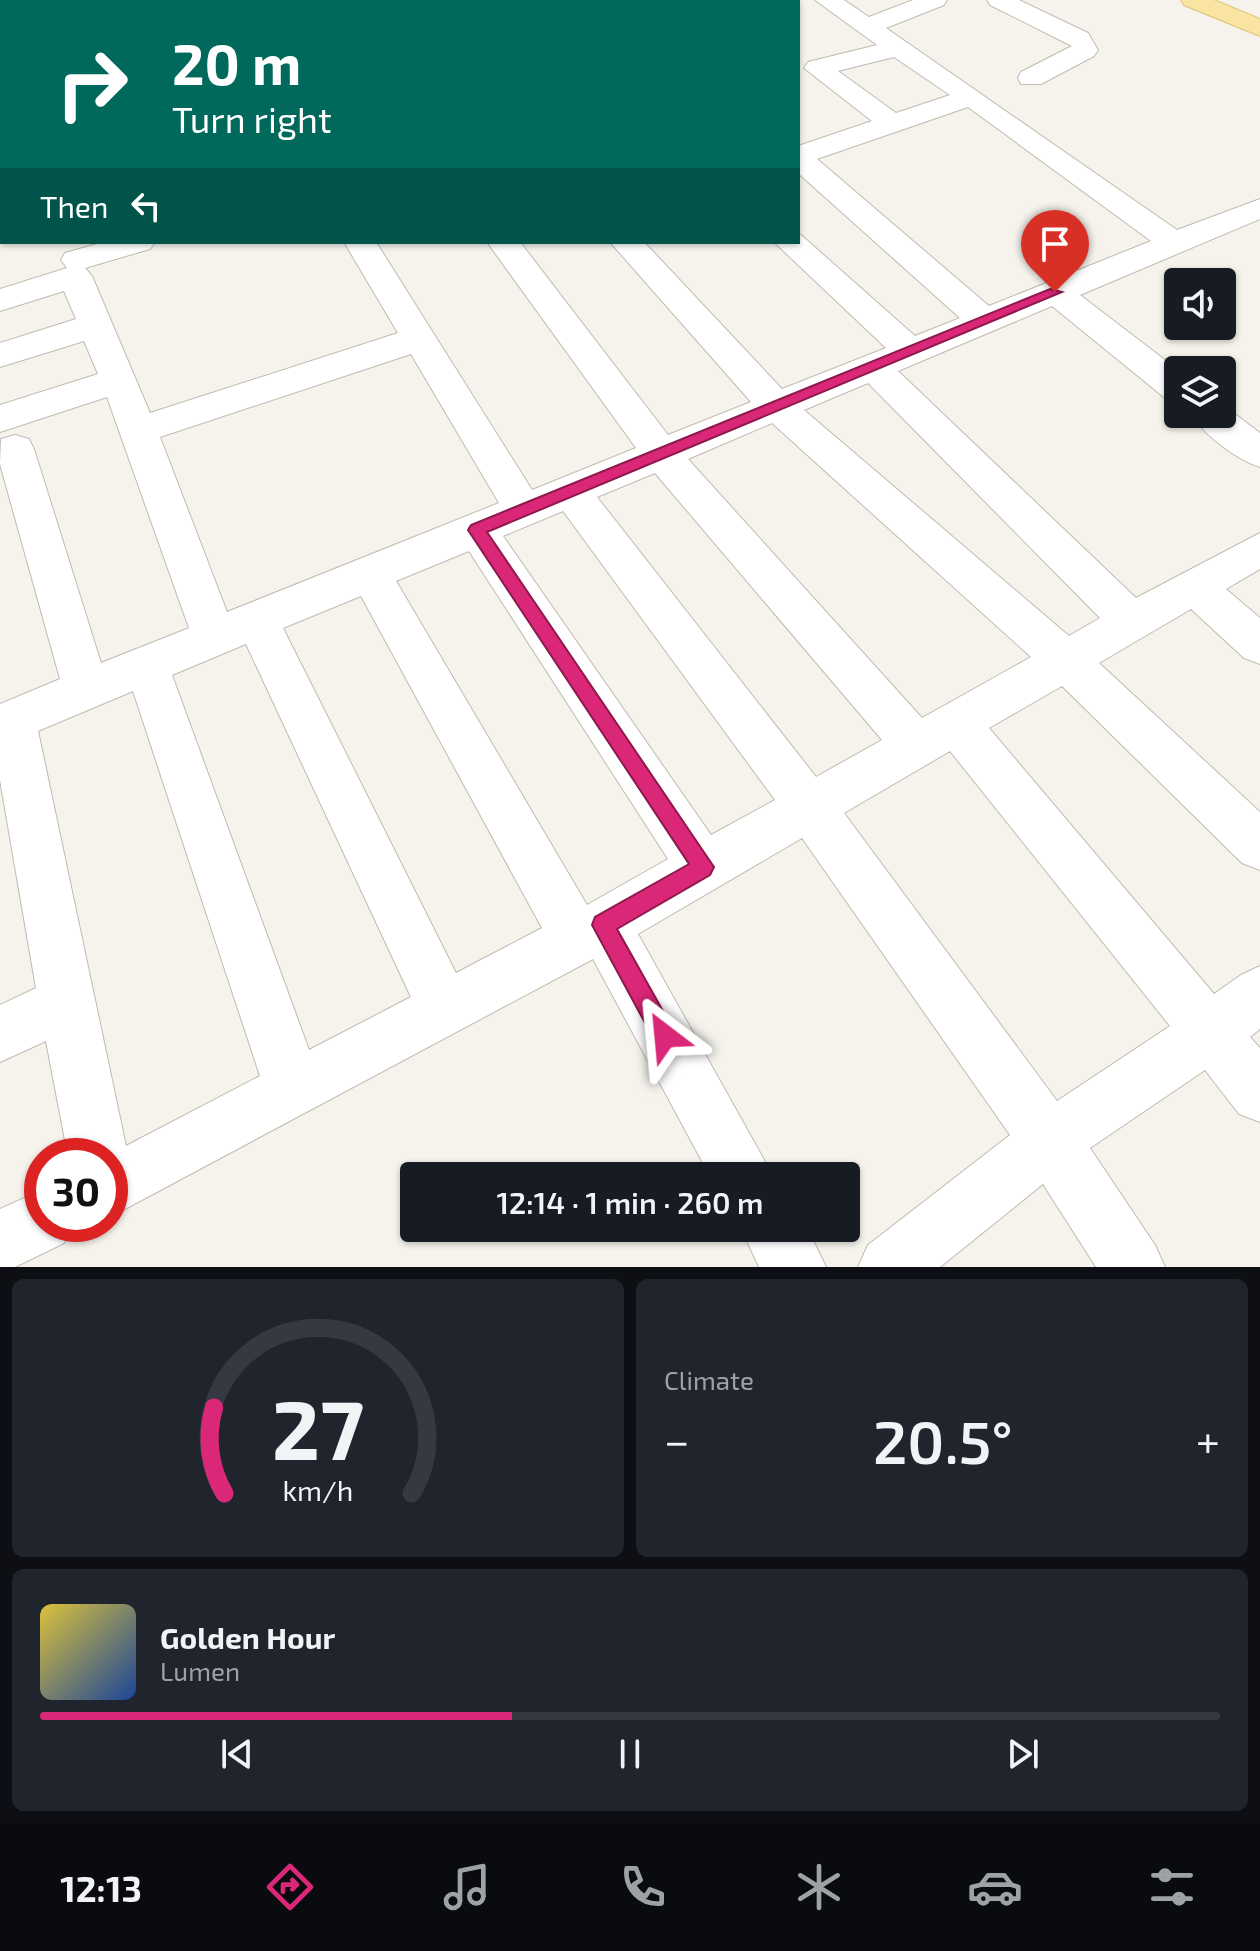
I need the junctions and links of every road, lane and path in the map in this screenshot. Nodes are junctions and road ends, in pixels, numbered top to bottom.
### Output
1 (827, 0) edge
2 (935, 0) edge
3 (999, 0) edge
4 (1193, 0) edge
5 (1238, 0) edge
6 (1260, 9) edge
7 (867, 27) junction
8 (1260, 28) edge
9 (811, 47) dead end
10 (898, 48) junction
11 (836, 64) junction
12 (1031, 78) dead end
13 (971, 97) junction
14 (893, 124) junction
15 (800, 156) edge
16 (800, 159) edge
17 (1260, 208) edge
18 (1174, 243) junction
19 (131, 244) edge
20 (361, 244) edge
21 (504, 244) edge
22 (628, 244) edge
23 (792, 244) edge
24 (75, 259) edge
25 (1055, 292) junction
26 (0, 300) edge
27 (985, 321) junction
28 (96, 325) junction
29 (419, 339) junction
30 (911, 351) junction
31 (0, 355) edge
32 (873, 367) junction
33 (1164, 378) edge
34 (118, 380) junction
35 (776, 406) junction
36 (1228, 428) edge
37 (139, 430) junction
38 (7, 434) edge
39 (1260, 453) edge
40 (661, 454) junction
41 (570, 491) junction
42 (524, 510) junction
43 (477, 530) junction
44 (1260, 549) edge
45 (370, 573) junction
46 (1194, 586) junction
47 (1131, 621) junction
48 (235, 628) junction
49 (1260, 645) edge
50 (1064, 659) junction
51 (146, 664) junction
52 (86, 690) junction
53 (6, 722) edge
54 (935, 733) junction
55 (809, 806) junction
56 (1260, 846) edge
57 (703, 867) junction
58 (590, 932) junction
59 (1260, 994) edge
60 (66, 1002) junction
61 (445, 1009) junction
62 (1211, 1032) junction
63 (0, 1034) edge
64 (294, 1090) junction
65 (1260, 1093) edge
66 (94, 1138) edge
67 (1051, 1140) junction
68 (734, 1162) edge
69 (128, 1178) edge
70 (24, 1230) edge
71 (0, 1242) edge
72 (780, 1242) edge
73 (794, 1267) edge
74 (890, 1267) edge
75 (1133, 1267) edge

1 - 7 street
2 - 7 street
3 - 12 street
4 - 8 main road
5 - 6 main road
7 - 10 street
9 - 11 street
10 - 11 street
10 - 13 street
11 - 14 street
13 - 14 street
13 - 18 street
14 - 15 street
16 - 27 street
17 - 18 street
18 - 25 street
19 - 24 street
20 - 29 street
21 - 40 street
22 - 35 street
23 - 30 street
24 - 26 street
24 - 28 street
25 - 27 street
25 - 33 street
27 - 30 street
28 - 31 street
28 - 34 street
29 - 37 street
29 - 42 street
30 - 32 street
32 - 35 street
32 - 47 street
34 - 37 street
34 - 38 street
35 - 40 street
35 - 50 street
36 - 39 street
37 - 48 street
38 - 52 street
40 - 41 street
40 - 54 street
41 - 42 street
41 - 55 street
42 - 43 street
43 - 45 street
43 - 57 street
44 - 46 street
45 - 48 street
45 - 58 street
46 - 47 street
46 - 49 street
47 - 50 street
48 - 51 street
48 - 61 street
50 - 54 street
50 - 56 street
51 - 52 street
51 - 64 street
52 - 53 street
53 - 60 street
54 - 55 street
54 - 62 street
55 - 57 street
55 - 67 street
57 - 58 street
58 - 61 street
58 - 68 street
59 - 62 street
60 - 63 street
60 - 66 street
61 - 64 street
62 - 65 street
62 - 67 street
64 - 69 street
67 - 74 street
67 - 75 street
70 - 71 street
72 - 73 street

